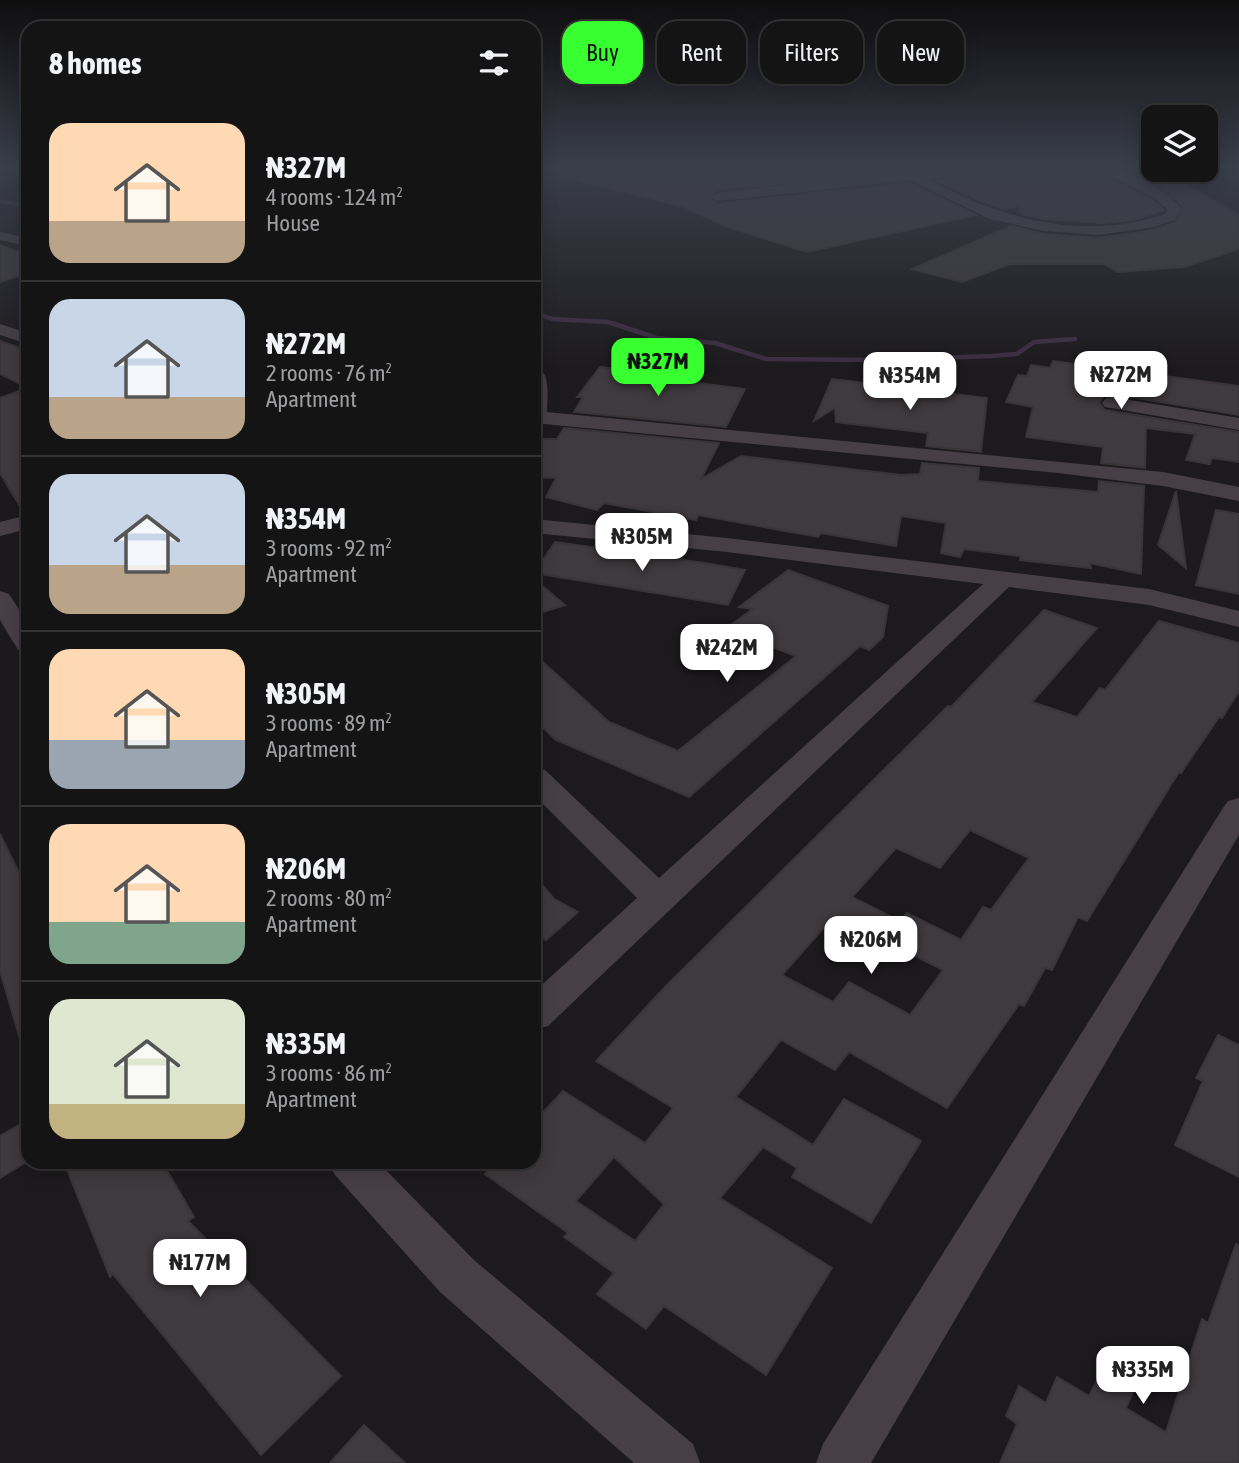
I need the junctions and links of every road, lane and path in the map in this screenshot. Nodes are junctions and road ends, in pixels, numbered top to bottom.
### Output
1 (0, 236) edge
2 (21, 240) edge
3 (0, 329) edge
4 (21, 336) edge
5 (1112, 403) dead end
6 (541, 416) edge
7 (1239, 424) edge
8 (1239, 494) edge
9 (21, 524) edge
10 (541, 527) edge
11 (0, 529) edge
12 (1003, 579) junction
13 (0, 599) edge
14 (1239, 619) edge
15 (21, 633) edge
16 (541, 784) edge
17 (1239, 808) edge
18 (659, 899) junction
19 (541, 1009) edge
20 (364, 1169) edge
21 (674, 1463) edge
22 (842, 1463) edge

1 - 2 street
3 - 4 street
5 - 7 street
6 - 8 street
9 - 11 street
10 - 12 street
12 - 14 street
12 - 18 street
13 - 15 street
16 - 18 street
17 - 22 street
18 - 19 street
20 - 21 street

